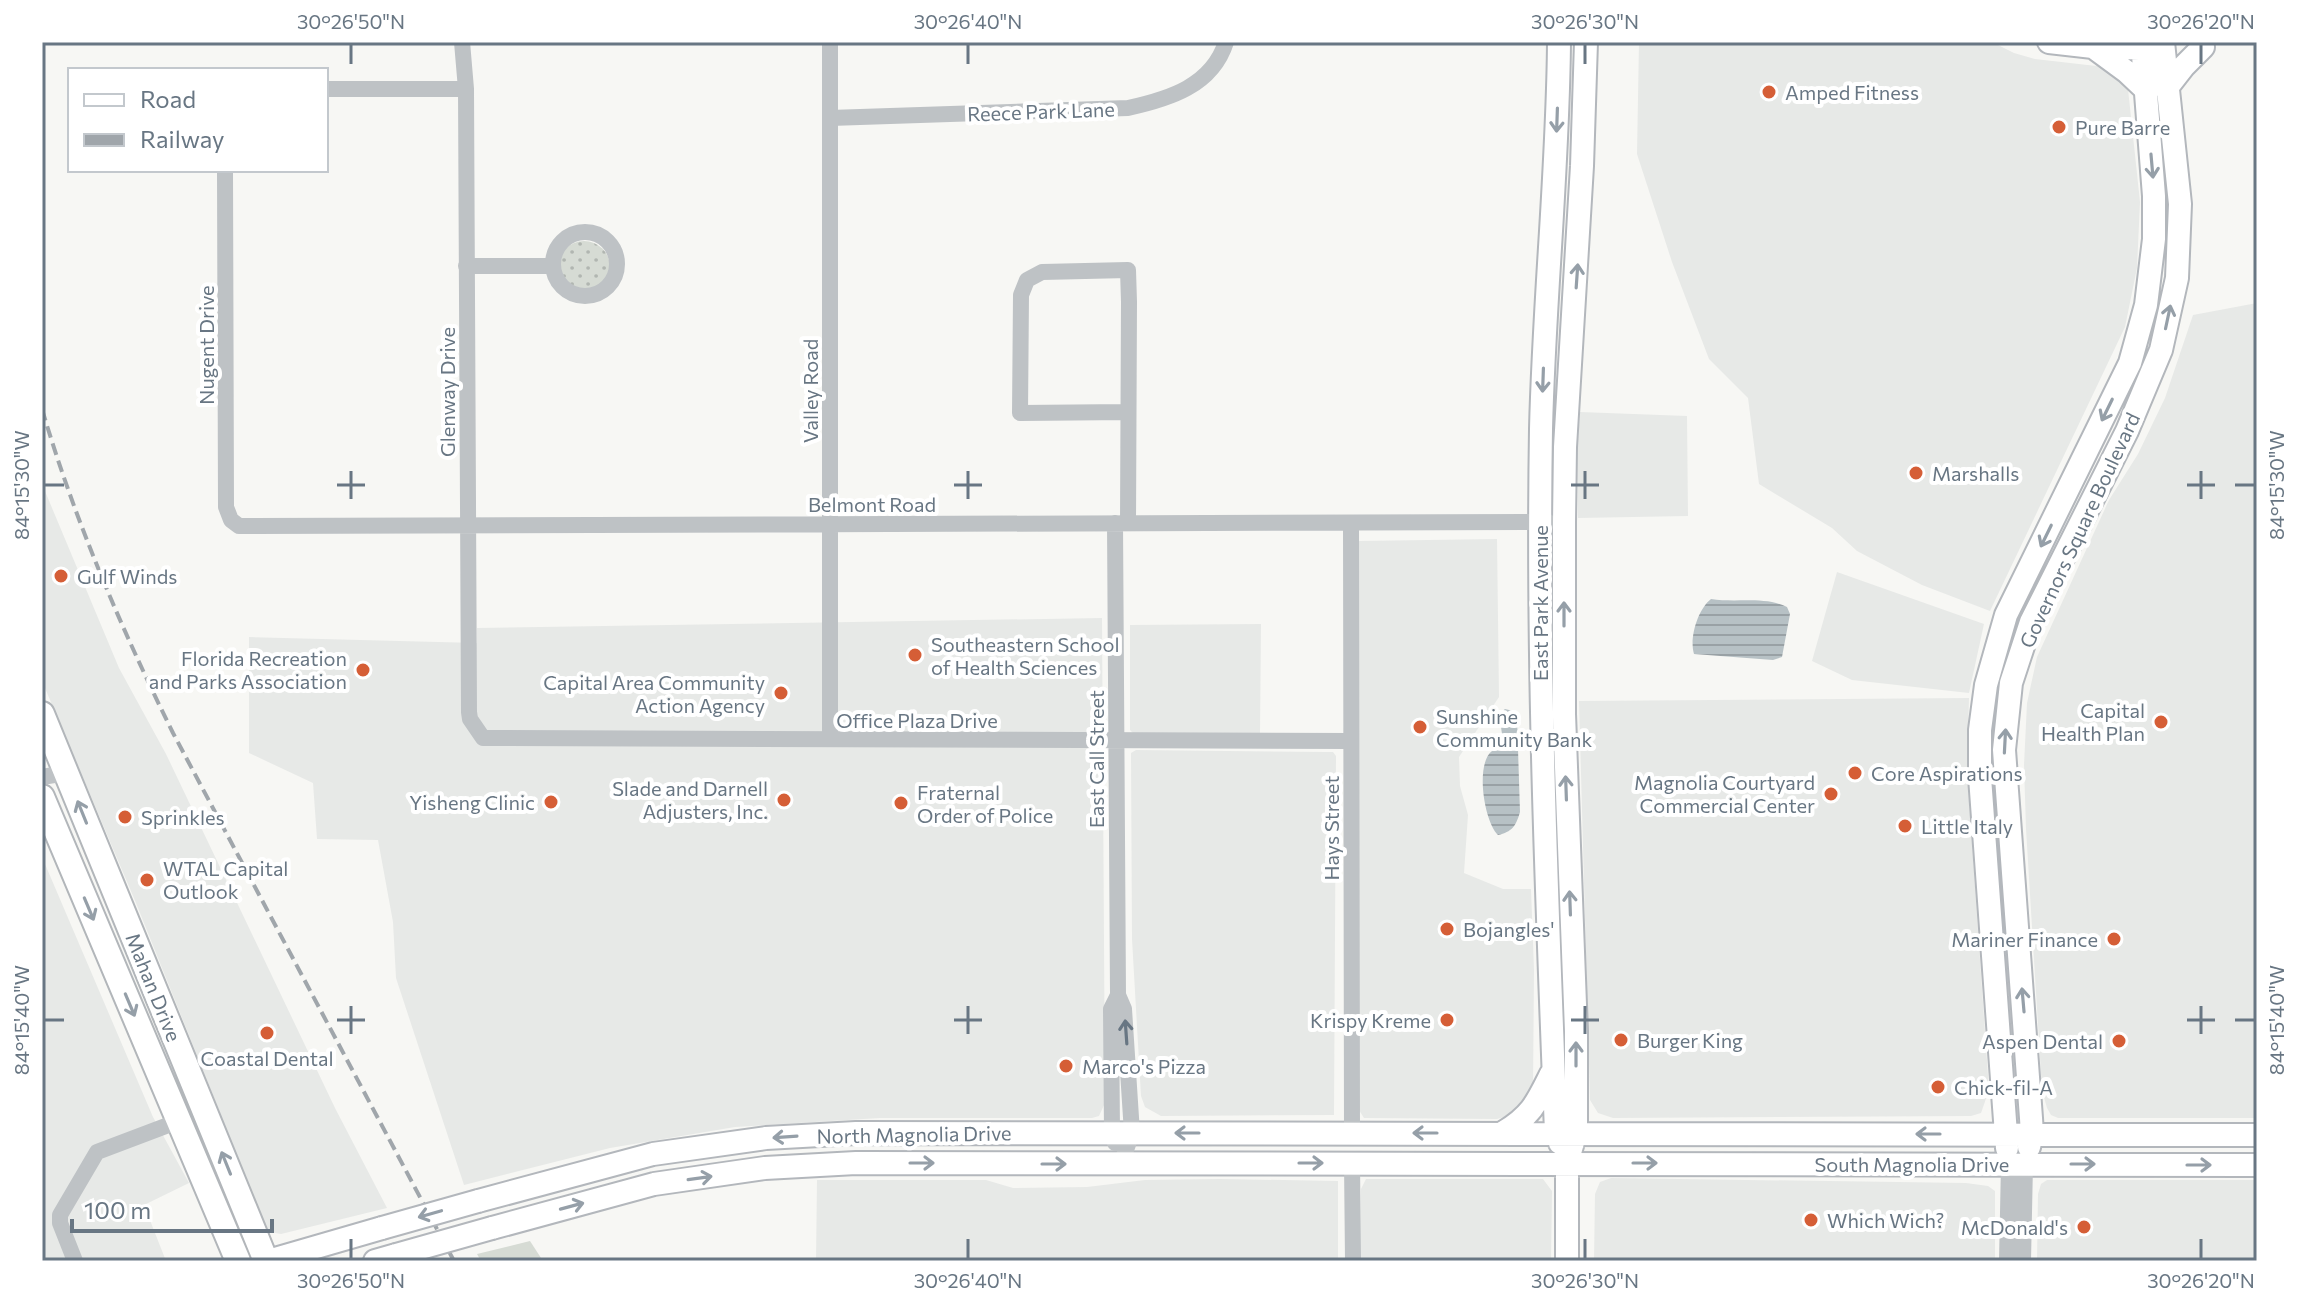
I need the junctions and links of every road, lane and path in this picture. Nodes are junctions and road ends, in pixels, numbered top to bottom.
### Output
1 (462, 42) edge
2 (830, 42) edge
3 (1226, 42) edge
4 (1559, 42) edge
5 (1586, 42) edge
6 (2049, 42) edge
7 (2153, 45) edge
8 (2093, 47) junction
9 (2203, 47) dead end
10 (2155, 88) junction
11 (328, 89) edge
12 (466, 89) junction
13 (830, 118) junction
14 (225, 172) edge
15 (2154, 232) junction
16 (2180, 233) junction
17 (466, 266) junction
18 (553, 266) junction
19 (1128, 412) junction
20 (2080, 466) junction
21 (2103, 478) junction
22 (231, 520) joint
23 (1540, 522) junction
24 (1564, 522) junction
25 (1122, 523) junction
26 (1351, 523) junction
27 (830, 524) junction
28 (468, 525) junction
29 (1991, 661) junction
30 (2016, 668) junction
31 (42, 714) edge
32 (483, 738) joint
33 (830, 739) junction
34 (1116, 740) junction
35 (1351, 741) junction
36 (54, 775) edge
37 (42, 797) edge
38 (1987, 867) junction
39 (2013, 867) junction
40 (130, 929) junction
41 (103, 941) junction
42 (1553, 1069) junction
43 (179, 1121) junction
44 (1566, 1132) junction
45 (856, 1133) junction
46 (1122, 1133) junction
47 (1352, 1133) junction
48 (1503, 1133) junction
49 (2006, 1134) junction
50 (2032, 1134) junction
51 (2257, 1135) edge
52 (630, 1159) junction
53 (1352, 1162) junction
54 (856, 1163) junction
55 (1567, 1163) junction
56 (1121, 1164) junction
57 (2017, 1164) junction
58 (2257, 1165) edge
59 (635, 1189) junction
60 (386, 1258) edge
61 (75, 1261) edge
62 (238, 1261) edge
63 (267, 1261) edge
64 (1353, 1261) edge
65 (1567, 1261) edge
66 (2007, 1261) edge
67 (2023, 1261) edge

1 - 12 street, Glenway Drive
2 - 13 street, Valley Road
3 - 13 street, Reece Park Lane
4 -> 23 main road, East Park Avenue
24 -> 5 main road, East Park Avenue
6 - 8 main road
7 - 8 main road
7 - 10 main road, Governors Square Boulevard
8 - 10 main road
9 - 10 main road
10 -> 15 main road, Governors Square Boulevard
10 - 16 main road, Governors Square Boulevard
11 - 12 street
12 - 17 street, Glenway Drive
13 - 27 street, Valley Road
14 - 22 street, Nugent Drive
15 - 16 main road
15 -> 20 main road, Governors Square Boulevard
21 -> 16 main road, Governors Square Boulevard
17 - 18 street
17 - 28 street, Glenway Drive
18 - 18 street
19 - 19 street, East Call Street
19 - 25 street, East Call Street
20 - 21 main road
20 -> 29 main road, Governors Square Boulevard
21 - 30 main road, Governors Square Boulevard
22 - 28 street, Belmont Road
23 - 24 street, Belmont Road
23 - 26 street, Belmont Road
23 - 42 main road, East Park Avenue
44 -> 24 main road, East Park Avenue
25 - 26 street, Belmont Road
25 - 27 street, Belmont Road
25 - 34 street, East Call Street
26 - 35 street, Hays Street
27 - 28 street, Belmont Road
27 - 33 street, Valley Road
28 - 32 street, Glenway Drive
29 - 30 main road
29 - 38 main road, Governors Square Boulevard
39 -> 30 main road, Governors Square Boulevard
31 - 36 main road, Mahan Drive
32 - 33 street, Office Plaza Drive
33 - 34 street, Office Plaza Drive
34 - 35 street, Office Plaza Drive
34 - 46 street, East Call Street
35 - 47 street, Hays Street
40 -> 36 main road, Mahan Drive
37 -> 41 main road, Mahan Drive
38 - 39 main road
38 - 49 main road, Governors Square Boulevard
50 -> 39 main road, Governors Square Boulevard
40 - 41 main road
63 -> 40 main road, Mahan Drive
41 -> 43 main road, Mahan Drive
42 - 44 main road, East Park Avenue
42 - 48 main road
43 - 61 street
43 - 62 main road, Mahan Drive
44 - 48 main road, North Magnolia Drive
49 -> 44 main road, South Magnolia Drive
44 - 55 main road, East Park Avenue
45 - 46 main road, North Magnolia Drive
45 -> 52 main road, North Magnolia Drive
45 - 54 main road
47 -> 46 main road, North Magnolia Drive
46 - 56 street, East Call Street
48 -> 47 main road, North Magnolia Drive
49 - 50 main road, South Magnolia Drive
49 - 57 main road, Governors Square Boulevard
50 - 51 main road, South Magnolia Drive
50 - 57 main road, Governors Square Boulevard
52 - 59 main road
52 -> 63 main road, North Magnolia Drive, bridge
53 - 55 main road, North Magnolia Drive
56 -> 53 main road, North Magnolia Drive
53 - 64 street
54 -> 56 main road, North Magnolia Drive
59 -> 54 main road, North Magnolia Drive
55 -> 57 main road, South Magnolia Drive
55 - 65 main road, East Park Avenue
57 -> 58 main road, South Magnolia Drive
57 - 66 street, Governors Square Boulevard
57 - 67 street, Governors Square Boulevard
60 -> 59 main road, North Magnolia Drive, bridge

